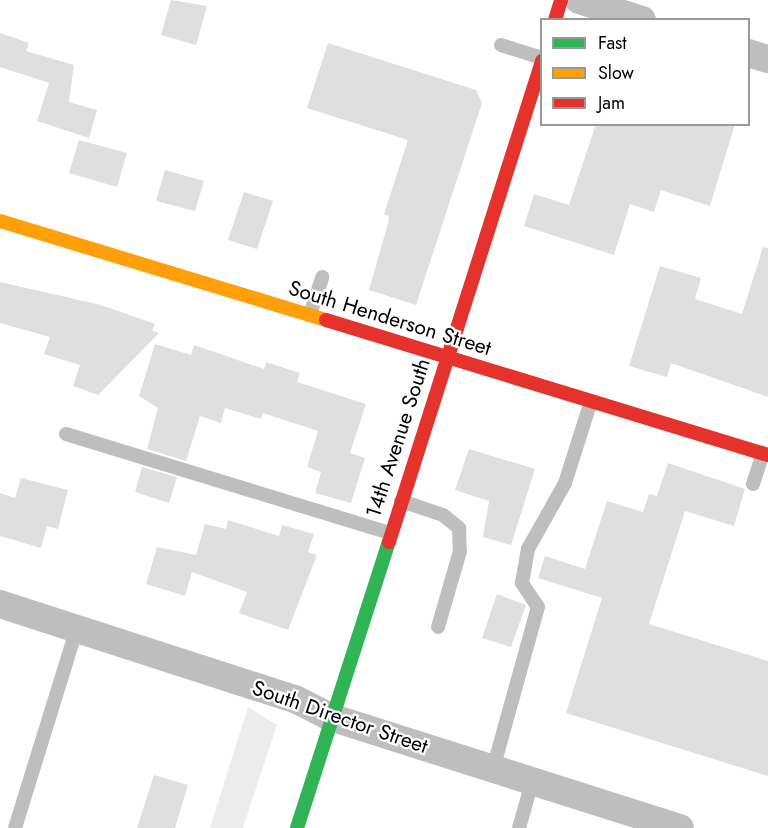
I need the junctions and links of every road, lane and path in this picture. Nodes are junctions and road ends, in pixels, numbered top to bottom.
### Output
1 (561, 0) edge
2 (579, 0) edge
3 (556, 18) edge
4 (636, 18) edge
5 (501, 45) dead end
6 (750, 54) edge
7 (540, 58) edge
8 (768, 59) edge
9 (540, 65) edge
10 (0, 221) edge
11 (322, 277) dead end
12 (310, 315) junction
13 (447, 357) junction
14 (591, 401) junction
15 (66, 434) dead end
16 (765, 454) edge
17 (753, 484) dead end
18 (401, 501) junction
19 (390, 533) junction
20 (3, 610) edge
21 (438, 627) dead end
22 (76, 631) junction
23 (330, 717) junction
24 (493, 769) junction
25 (532, 782) junction
26 (15, 828) edge
27 (297, 828) edge
28 (519, 828) edge
29 (680, 828) edge

1 - 3 main road
2 - 4 street
5 - 7 lane
6 - 8 street
9 - 13 main road, 14th Avenue South
10 - 12 main road, South Henderson Street
11 - 12 lane
12 - 13 main road, South Henderson Street
13 - 14 main road, South Henderson Street
13 - 18 main road, 14th Avenue South
14 - 16 main road, South Henderson Street
14 - 24 lane
15 - 19 lane
16 - 17 lane
18 - 19 main road, 14th Avenue South
18 - 21 lane
19 - 23 main road, 14th Avenue South
20 - 22 street, South Director Street
22 - 23 street, South Director Street
22 - 26 lane
23 - 24 street, South Director Street
23 - 27 main road, 14th Avenue South
24 - 25 street, South Director Street
25 - 28 lane
25 - 29 street, South Director Street

